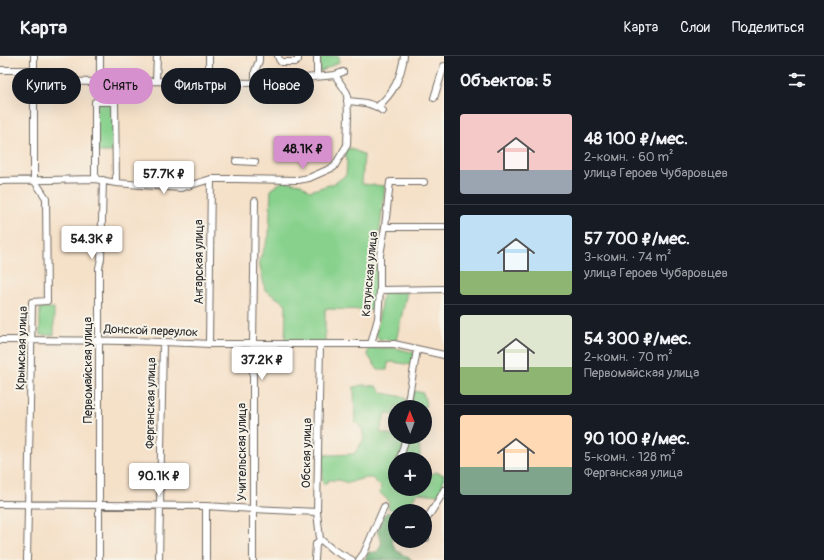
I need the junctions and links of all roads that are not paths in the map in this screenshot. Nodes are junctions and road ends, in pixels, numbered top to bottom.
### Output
1 (34, 56) edge
2 (100, 56) edge
3 (157, 56) edge
4 (209, 56) edge
5 (259, 56) edge
6 (278, 56) edge
7 (298, 56) edge
8 (317, 56) edge
9 (404, 56) edge
10 (444, 67) edge
11 (34, 68) edge
12 (100, 68) edge
13 (209, 68) edge
14 (256, 68) edge
15 (0, 70) edge
16 (12, 70) edge
17 (343, 72) dead end
18 (317, 74) dead end
19 (335, 75) junction
20 (314, 77) edge
21 (153, 81) edge
22 (156, 81) junction
23 (161, 81) edge
24 (434, 98) dead end
25 (347, 101) junction
26 (34, 104) edge
27 (236, 161) dead end
28 (255, 162) dead end
29 (95, 179) junction
30 (210, 179) junction
31 (34, 180) junction
32 (103, 180) junction
33 (0, 181) edge
34 (424, 182) dead end
35 (116, 183) junction
36 (255, 201) dead end
37 (385, 227) junction
38 (444, 228) edge
39 (444, 289) edge
40 (380, 290) junction
41 (0, 340) edge
42 (32, 340) junction
43 (99, 340) junction
44 (163, 342) junction
45 (209, 344) junction
46 (320, 344) junction
47 (371, 344) junction
48 (253, 345) junction
49 (417, 350) junction
50 (444, 355) edge
51 (408, 400) edge
52 (444, 490) edge
53 (0, 504) edge
54 (28, 505) junction
55 (99, 505) junction
56 (160, 506) junction
57 (206, 506) junction
58 (384, 507) dead end
59 (253, 510) junction
60 (432, 511) edge
61 (317, 512) junction
62 (320, 539) junction
63 (27, 560) edge
64 (99, 560) edge
65 (159, 560) edge
66 (206, 560) edge
67 (253, 560) edge
68 (315, 560) edge
69 (352, 560) edge
70 (360, 560) edge

1 - 11 street
2 - 12 street
3 - 22 street
4 - 13 street
5 - 14 street
6 - 7 street
8 - 18 street
9 - 25 street
10 - 24 street
15 - 16 street
17 - 19 street
19 - 20 street
19 - 25 street
21 - 22 street
22 - 23 street
25 - 30 street
26 - 31 street
27 - 28 street
29 - 31 street
29 - 32 street
29 - 35 street
30 - 35 street
30 - 45 street, Ангарская улица
31 - 33 street
31 - 42 street, Крымская улица
32 - 35 street
32 - 43 street, Первомайская улица
34 - 37 street, Катунская улица
36 - 48 street, Учительская улица
37 - 38 street
37 - 40 street, Катунская улица
39 - 40 street
40 - 47 street, Катунская улица
41 - 42 street, Донской переулок
42 - 43 street, Донской переулок
42 - 54 street, Крымская улица
43 - 44 street, Донской переулок
43 - 55 street, Первомайская улица
44 - 45 street, Донской переулок
44 - 56 street, Ферганская улица
45 - 48 street, Донской переулок
46 - 47 street, Донской переулок
46 - 48 street, Донской переулок
46 - 61 street, Обская улица
47 - 49 street, Донской переулок
48 - 59 street, Учительская улица
49 - 50 street, Донской переулок
49 - 51 street
52 - 60 street
53 - 54 street
54 - 55 street
54 - 63 street, Крымская улица
55 - 56 street
55 - 64 street, Первомайская улица
56 - 57 street
56 - 65 street, Ферганская улица
57 - 59 street
57 - 66 street
58 - 70 street
59 - 61 street
59 - 67 street, Учительская улица
61 - 62 street, Обская улица
62 - 68 street, Обская улица
62 - 69 street

